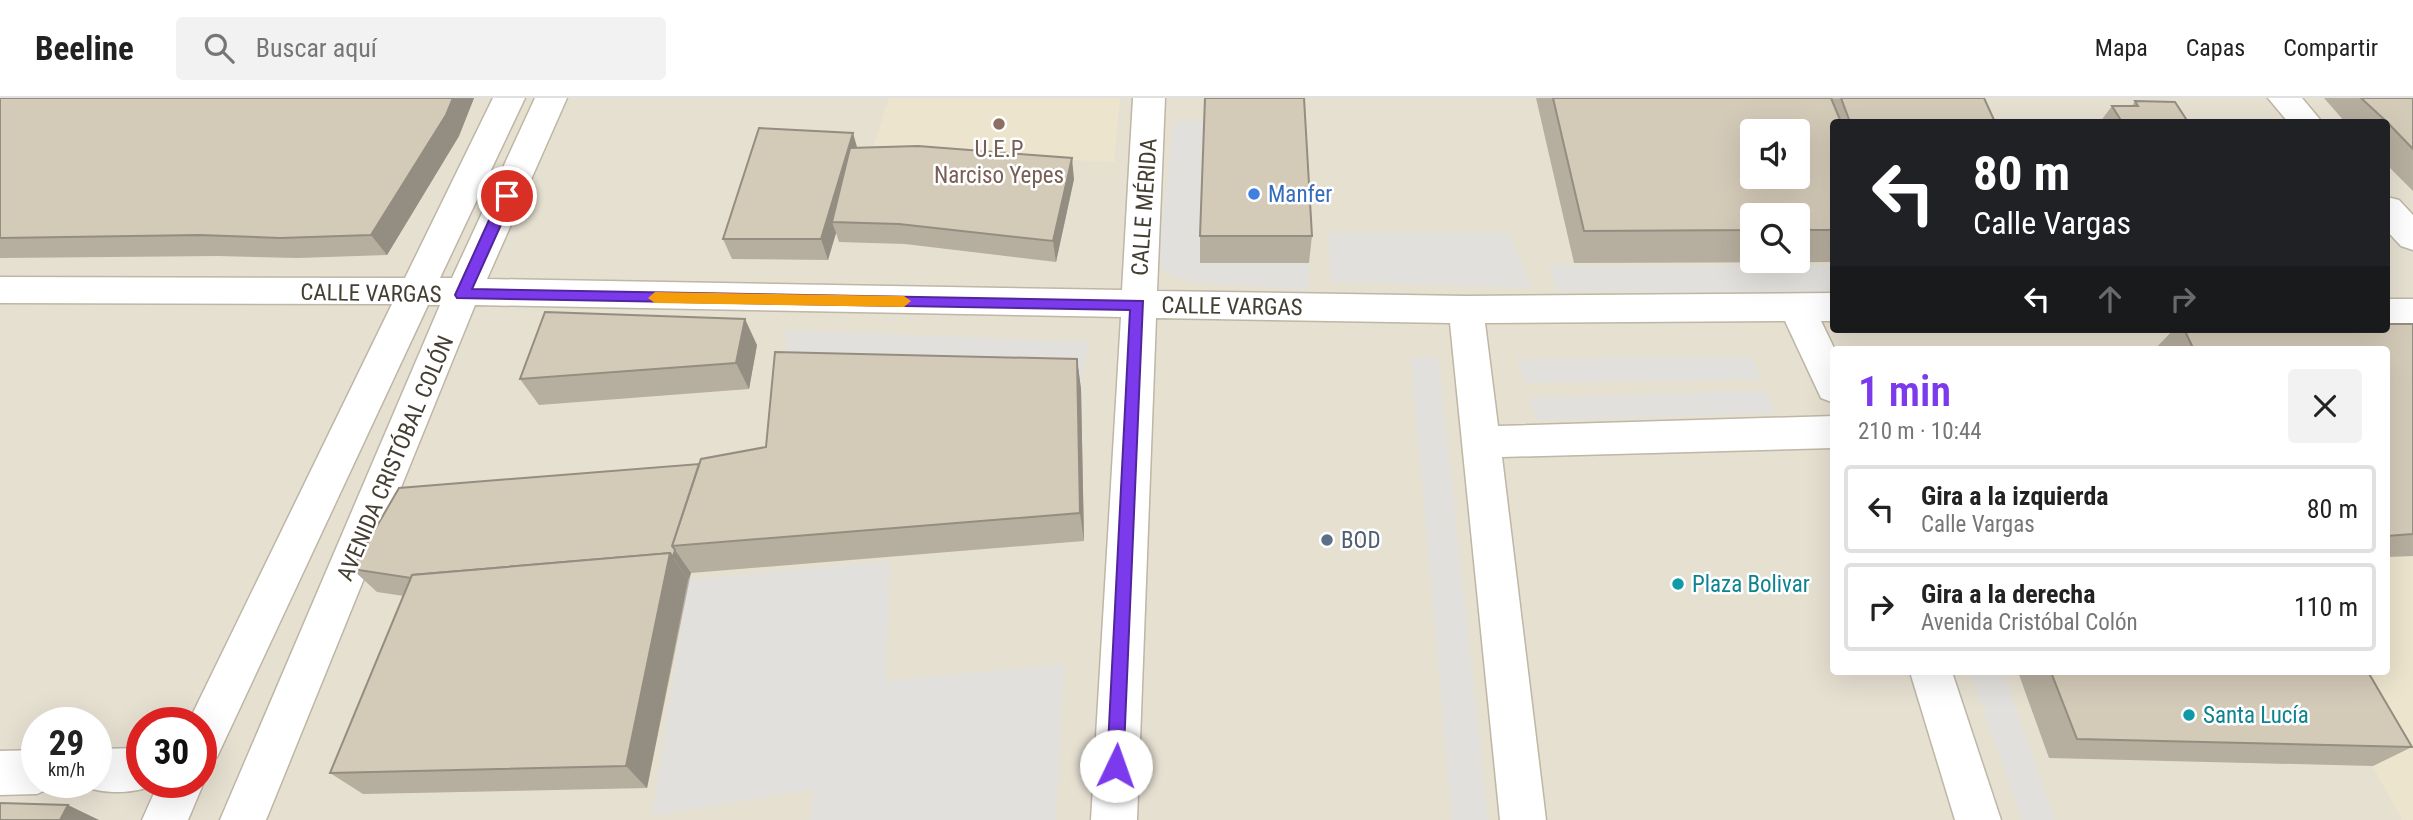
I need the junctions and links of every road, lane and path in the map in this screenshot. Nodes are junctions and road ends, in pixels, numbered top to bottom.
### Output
1 (509, 98) edge
2 (551, 98) edge
3 (1150, 98) edge
4 (2284, 98) edge
5 (2303, 119) edge
6 (2390, 212) edge
7 (2413, 237) edge
8 (0, 290) edge
9 (416, 292) junction
10 (462, 295) junction
11 (1137, 305) junction
12 (1797, 307) junction
13 (1830, 307) edge
14 (1466, 310) junction
15 (2390, 313) edge
16 (2413, 313) edge
17 (1830, 379) edge
18 (1830, 432) edge
19 (1479, 442) junction
20 (1932, 675) edge
21 (217, 708) edge
22 (21, 772) edge
23 (0, 773) edge
24 (175, 798) edge
25 (165, 820) edge
26 (243, 820) edge
27 (1114, 820) edge
28 (1523, 820) edge
29 (1978, 820) edge

1 - 9 street, AVENIDA CRISTÓBAL COLÓN
2 - 10 street, AVENIDA CRISTÓBAL COLÓN
3 - 11 street, CALLE MÉRIDA
4 - 5 street
6 - 7 street
8 - 9 street, CALLE VARGAS
9 - 10 street, CALLE VARGAS
9 - 21 street, AVENIDA CRISTÓBAL COLÓN
10 - 11 street, CALLE VARGAS
10 - 26 street, AVENIDA CRISTÓBAL COLÓN
11 - 14 street, CALLE VARGAS
11 - 27 street, CALLE MÉRIDA
12 - 13 street, CALLE VARGAS
12 - 14 street, CALLE VARGAS
12 - 17 street
14 - 19 street
15 - 16 street
18 - 19 street
19 - 28 street
20 - 29 street
22 - 23 street
24 - 25 street

